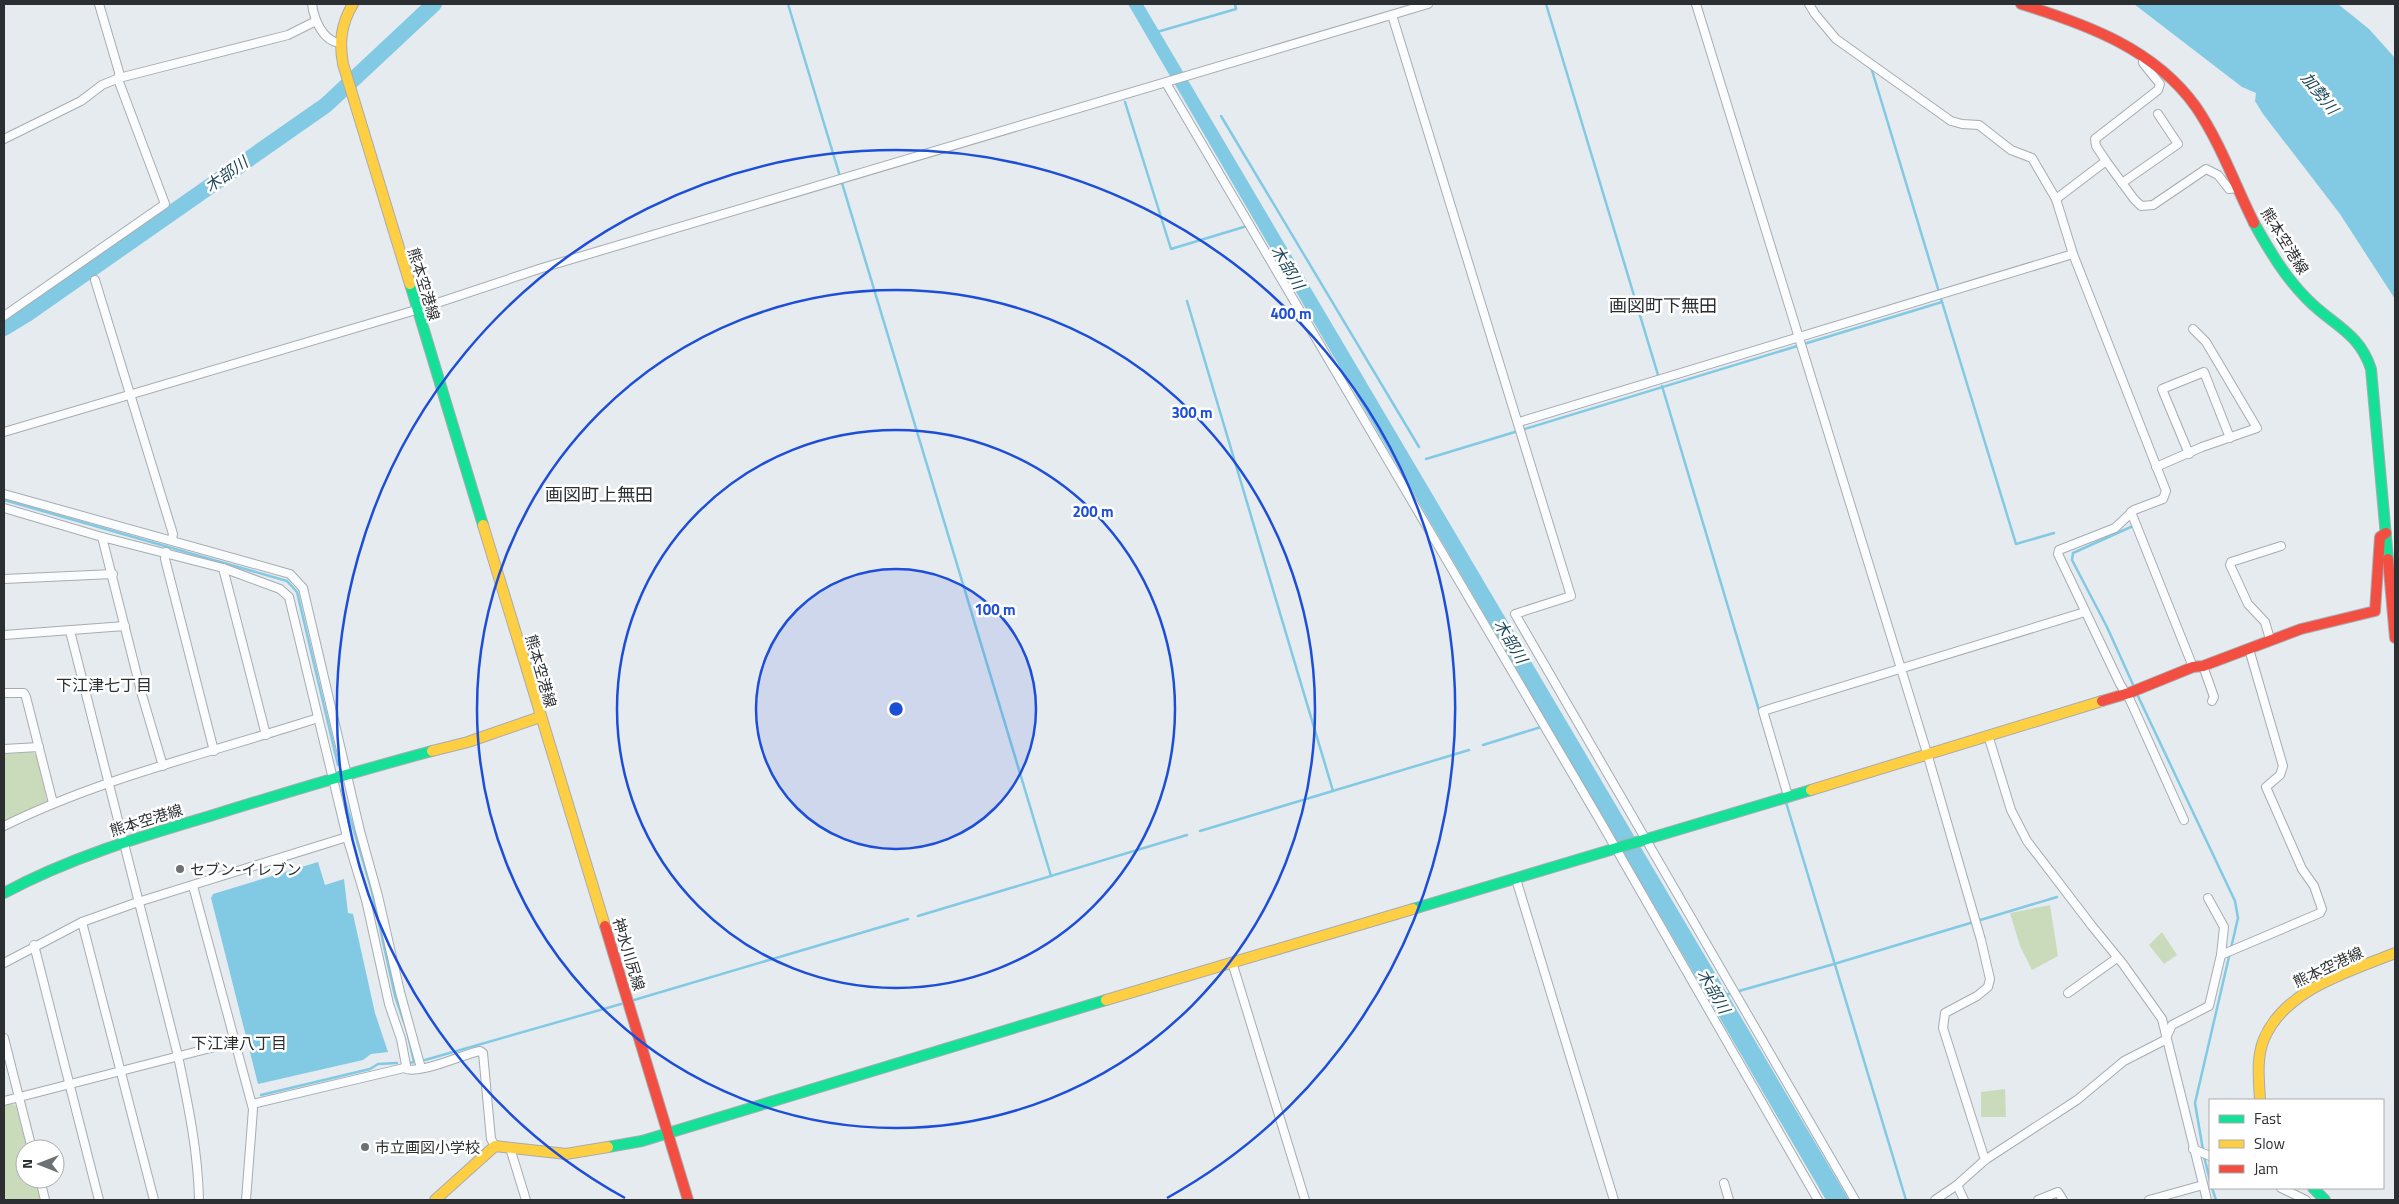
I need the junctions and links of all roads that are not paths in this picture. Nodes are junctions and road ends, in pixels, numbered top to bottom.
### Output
1 (99, 4) edge
2 (312, 4) edge
3 (352, 4) edge
4 (1428, 4) edge
5 (1696, 4) edge
6 (1809, 4) edge
7 (2021, 4) edge
8 (1392, 15) junction
9 (316, 20) junction
10 (339, 42) junction
11 (2143, 57) junction
12 (119, 78) junction
13 (1168, 82) junction
14 (2158, 114) dead end
15 (4, 139) edge
16 (2106, 161) junction
17 (2122, 183) junction
18 (2236, 188) junction
19 (2056, 199) junction
20 (2073, 254) junction
21 (95, 280) dead end
22 (416, 310) junction
23 (4, 316) edge
24 (2193, 329) dead end
25 (1800, 338) junction
26 (131, 394) junction
27 (1519, 422) junction
28 (4, 432) edge
29 (2230, 438) junction
30 (2188, 454) junction
31 (2156, 467) junction
32 (4, 494) edge
33 (4, 508) edge
34 (2131, 512) junction
35 (2386, 532) junction
36 (102, 537) junction
37 (172, 540) junction
38 (2281, 546) dead end
39 (166, 552) junction
40 (223, 568) junction
41 (113, 574) junction
42 (4, 580) edge
43 (2085, 612) junction
44 (125, 626) junction
45 (70, 631) junction
46 (4, 635) edge
47 (2395, 638) edge
48 (2270, 639) junction
49 (2249, 649) junction
50 (2198, 666) junction
51 (1900, 668) junction
52 (4, 693) edge
53 (2128, 693) junction
54 (2212, 701) dead end
55 (318, 718) junction
56 (540, 718) junction
57 (266, 735) junction
58 (1988, 735) junction
59 (39, 747) junction
60 (4, 749) edge
61 (214, 751) junction
62 (1927, 753) junction
63 (163, 766) junction
64 (347, 774) junction
65 (333, 778) junction
66 (108, 784) junction
67 (1788, 796) junction
68 (53, 803) junction
69 (2184, 820) dead end
70 (4, 826) edge
71 (347, 838) junction
72 (1644, 840) junction
73 (123, 842) junction
74 (1615, 848) junction
75 (1516, 879) junction
76 (193, 886) junction
77 (4, 893) edge
78 (2208, 898) dead end
79 (138, 902) junction
80 (82, 922) junction
81 (34, 945) junction
82 (2225, 953) junction
83 (2395, 953) edge
84 (2117, 958) junction
85 (1232, 962) junction
86 (4, 963) edge
87 (2068, 993) dead end
88 (4, 1038) edge
89 (2165, 1040) junction
90 (234, 1042) junction
91 (178, 1056) junction
92 (404, 1068) junction
93 (421, 1068) junction
94 (120, 1071) junction
95 (70, 1084) junction
96 (19, 1097) junction
97 (2260, 1099) edge
98 (4, 1101) edge
99 (252, 1104) junction
100 (668, 1133) junction
101 (30, 1139) edge
102 (495, 1146) junction
103 (510, 1148) junction
104 (2193, 1149) junction
105 (2209, 1156) edge
106 (1984, 1160) junction
107 (1724, 1183) dead end
108 (1957, 1185) junction
109 (2203, 1185) junction
110 (2283, 1189) edge
111 (2314, 1189) edge
112 (99, 1200) edge
113 (154, 1200) edge
114 (199, 1200) edge
115 (246, 1200) edge
116 (435, 1200) edge
117 (526, 1200) edge
118 (688, 1200) edge
119 (1305, 1200) edge
120 (1614, 1200) edge
121 (1729, 1200) edge
122 (1818, 1200) edge
123 (1855, 1200) edge
124 (1935, 1200) edge
125 (1964, 1200) edge
126 (2038, 1200) edge
127 (2064, 1200) edge
128 (2149, 1200) edge
129 (2206, 1200) edge
130 (2306, 1200) edge
131 (2325, 1200) edge

1 - 12 street
2 - 9 street
3 - 10 main road
4 - 8 street
5 - 25 street
6 - 19 street
7 - 11 main road, 熊本空港線
8 - 13 street
8 - 27 street
9 - 10 street
9 - 12 street
10 - 22 main road, 熊本空港線
11 - 16 street
11 - 18 main road, 熊本空港線
12 - 15 street
12 - 23 street
13 - 22 street
13 - 74 street
14 - 17 street
16 - 17 street
16 - 19 street
17 - 18 street
18 - 35 main road, 熊本空港線
19 - 20 street
20 - 25 street
20 - 31 street
21 - 26 street
22 - 26 street
22 - 56 main road, 熊本空港線
24 - 29 street
25 - 27 street
25 - 51 street
26 - 28 street
26 - 37 street
27 - 72 street
29 - 30 street
29 - 30 street
30 - 31 street
31 - 34 street
32 - 37 street
33 - 36 street
34 - 43 street
34 - 50 street
35 - 47 main road, 熊本空港線
35 - 48 main road
36 - 39 street
36 - 41 street
37 - 64 street
38 - 48 street
39 - 40 street
39 - 61 street
40 - 55 street
40 - 57 street
41 - 42 street
41 - 44 street
43 - 51 street
43 - 53 street
44 - 45 street
44 - 63 street
45 - 46 street
45 - 66 street
48 - 49 main road
49 - 50 main road
49 - 82 street
50 - 53 main road
50 - 54 street
51 - 62 street
51 - 67 street
52 - 59 street
53 - 58 main road
53 - 69 street
55 - 57 street
55 - 65 street
56 - 64 main road, 熊本空港線
56 - 100 main road, 神水川尻線
57 - 61 street
58 - 62 main road
58 - 84 street
59 - 60 street
59 - 68 street
61 - 63 street
62 - 67 main road
62 - 106 street
63 - 66 street
64 - 65 main road, 熊本空港線
64 - 93 street
65 - 71 street
65 - 73 main road, 熊本空港線
66 - 68 street
66 - 73 street
67 - 72 main road
68 - 70 street
71 - 76 street
71 - 92 street
72 - 74 main road
72 - 123 street
73 - 77 main road, 熊本空港線
73 - 79 street
74 - 75 main road
74 - 122 street
75 - 85 main road
75 - 120 street
76 - 79 street
76 - 90 street
78 - 82 street
79 - 80 street
79 - 91 street
80 - 81 street
80 - 94 street
81 - 86 street
81 - 95 street
82 - 89 street
83 - 97 main road, 熊本空港線
84 - 87 street
84 - 89 street
85 - 100 main road
85 - 119 street
88 - 96 street
89 - 104 street
89 - 106 street
90 - 91 street
90 - 99 street
91 - 94 street
91 - 114 street
92 - 93 street
92 - 99 street
93 - 102 street
94 - 95 street
94 - 113 street
95 - 96 street
95 - 112 street
96 - 98 street
96 - 101 street
99 - 115 street
100 - 103 main road
100 - 118 main road, 神水川尻線
102 - 103 main road
102 - 116 main road
103 - 117 street
104 - 105 street
104 - 109 street
106 - 108 street
107 - 121 street
108 - 124 street
108 - 125 street
109 - 128 street
109 - 129 street
110 - 130 street
111 - 131 main road
126 - 127 street

